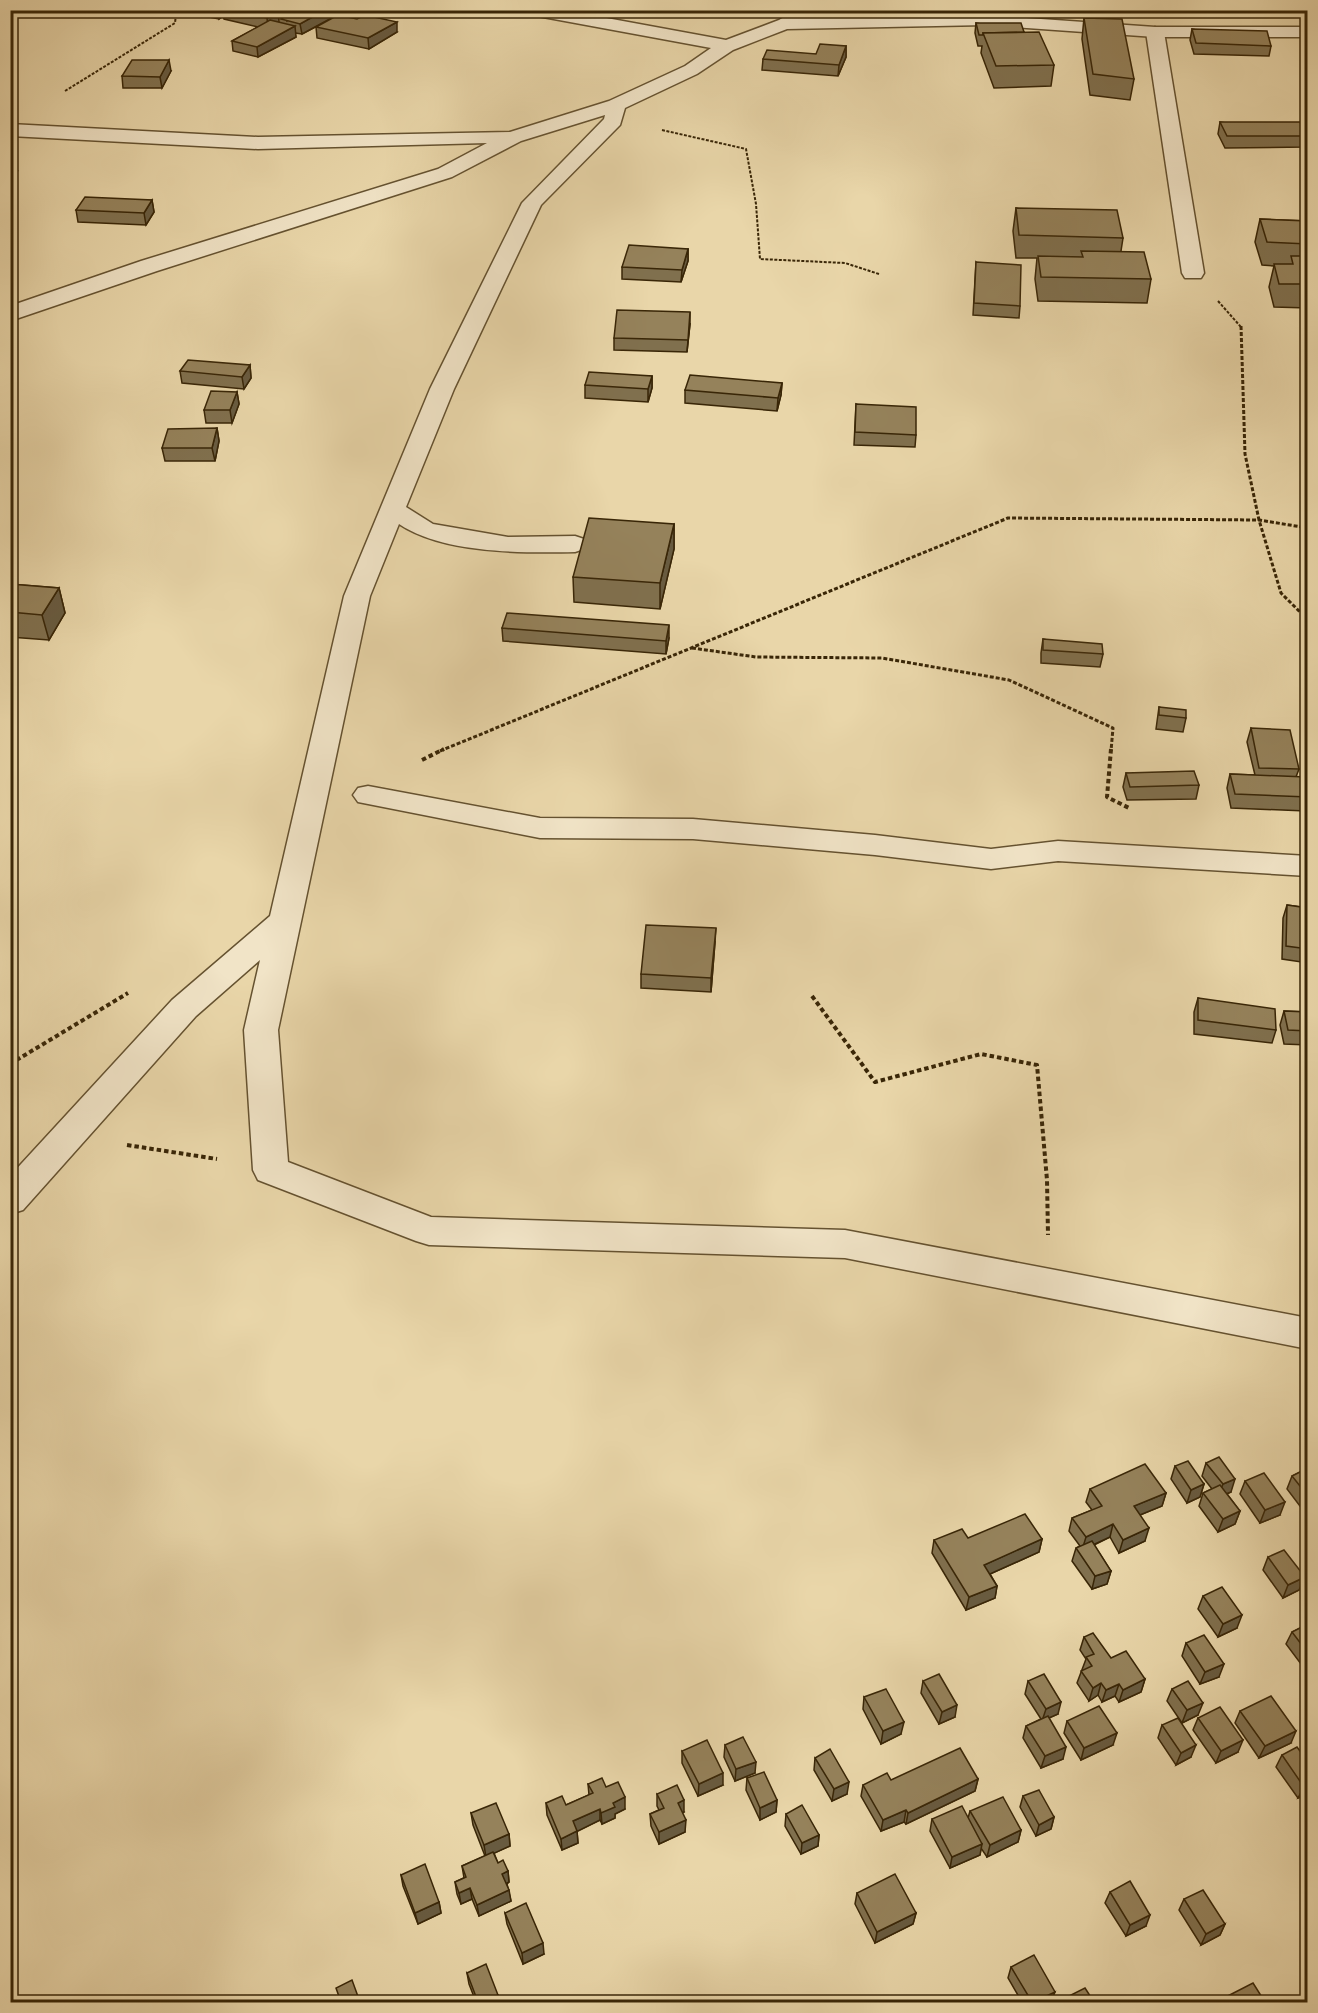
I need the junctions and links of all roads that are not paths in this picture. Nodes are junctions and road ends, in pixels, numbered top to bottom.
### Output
1 (532, 10) edge
2 (810, 10) edge
3 (785, 24) junction
4 (1155, 32) junction
5 (1308, 32) edge
6 (727, 46) junction
7 (616, 105) junction
8 (10, 130) edge
9 (514, 137) junction
10 (1193, 273) road end
11 (10, 314) edge
12 (393, 508) junction
13 (575, 544) dead end
14 (368, 795) road end
15 (1308, 866) edge
16 (286, 920) junction
17 (10, 1200) edge
18 (1308, 1334) edge

1 - 6 street
2 - 3 street
3 - 4 street
3 - 6 street
4 - 5 street
4 - 10 street
6 - 7 street
7 - 9 street
7 - 12 street
8 - 9 street
9 - 11 street
12 - 13 street
12 - 16 street
14 - 15 street
16 - 17 street
16 - 18 street

